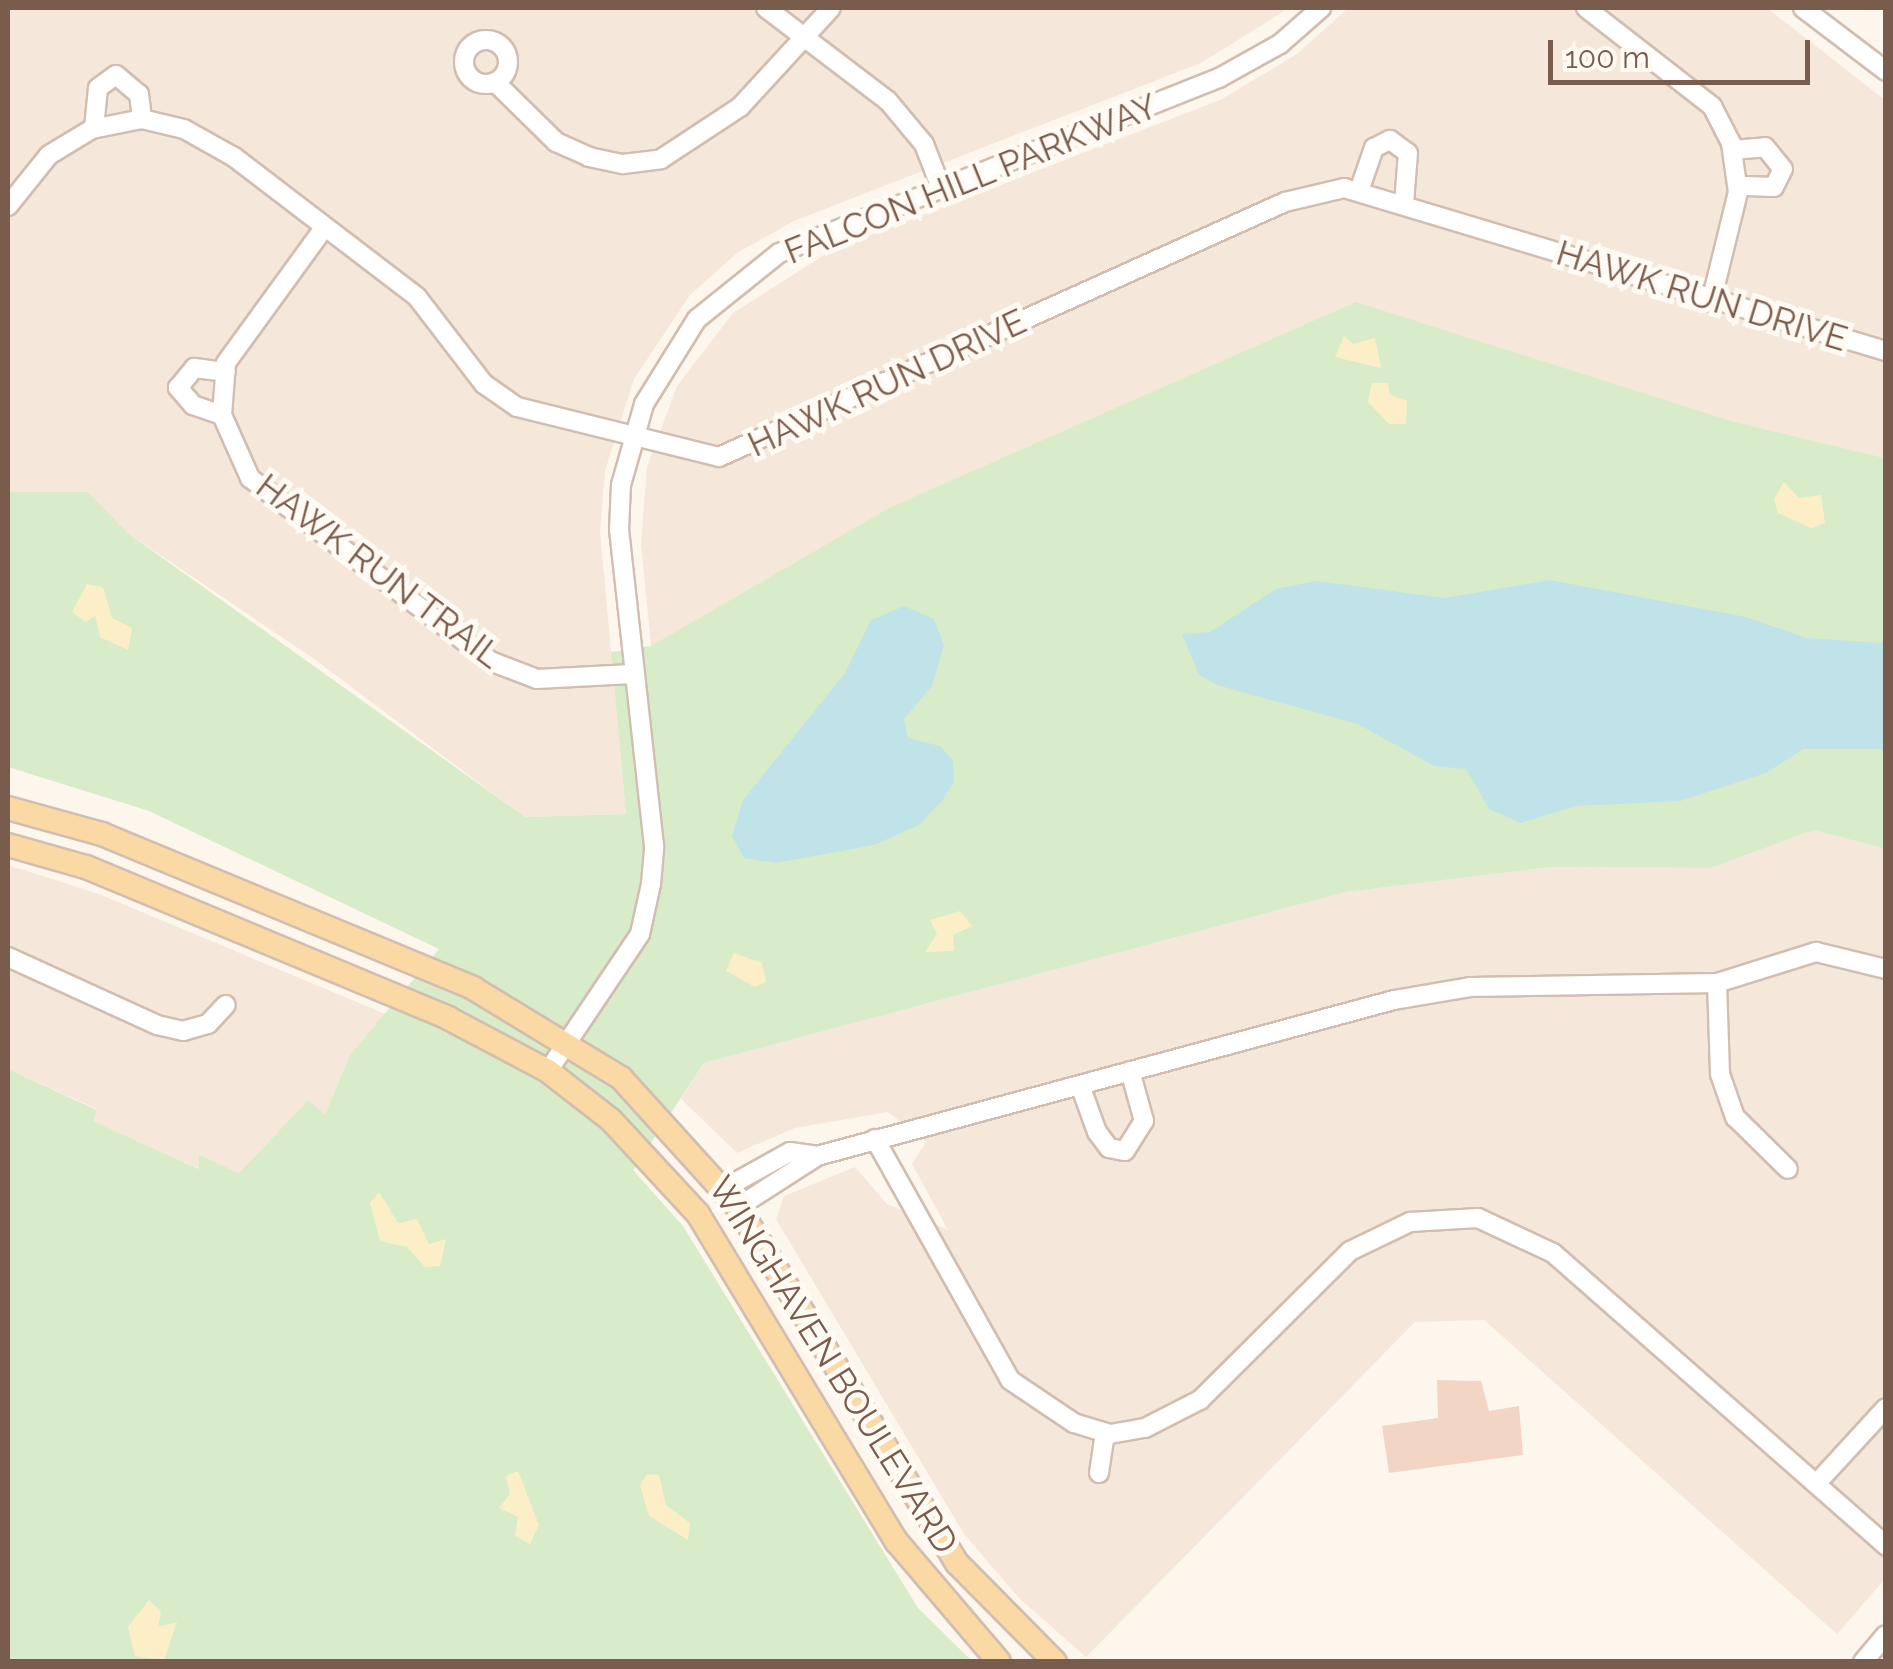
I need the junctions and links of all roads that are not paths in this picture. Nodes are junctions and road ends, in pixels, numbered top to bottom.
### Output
1 (766, 8) edge
2 (832, 8) edge
3 (1321, 8) edge
4 (1586, 8) edge
5 (1803, 8) edge
6 (806, 40) junction
7 (1886, 72) edge
8 (496, 82) dead end
9 (142, 119) junction
10 (94, 128) junction
11 (1733, 150) junction
12 (1739, 186) junction
13 (941, 188) junction
14 (1359, 191) junction
15 (1404, 203) junction
16 (8, 206) edge
17 (324, 228) junction
18 (1711, 302) junction
19 (1886, 352) edge
20 (226, 372) junction
21 (222, 414) junction
22 (631, 440) junction
23 (632, 674) junction
24 (8, 808) edge
25 (8, 845) edge
26 (8, 957) edge
27 (1886, 969) edge
28 (1718, 982) junction
29 (226, 1005) dead end
30 (568, 1040) junction
31 (548, 1071) junction
32 (1130, 1071) junction
33 (1080, 1085) junction
34 (875, 1139) junction
35 (1788, 1169) dead end
36 (732, 1198) junction
37 (1886, 1408) edge
38 (1105, 1433) junction
39 (1098, 1472) dead end
40 (1816, 1484) junction
41 (1886, 1546) edge
42 (1886, 1636) edge
43 (999, 1662) edge
44 (1055, 1662) edge
45 (1863, 1662) edge

1 - 6 street
2 - 6 street
3 - 13 street, FALCON HILL PARKWAY
4 - 11 street
5 - 7 street
6 - 8 street
6 - 13 street
9 - 10 street, HAWK RUN DRIVE
9 - 10 street
9 - 17 street, HAWK RUN DRIVE
10 - 16 street, HAWK RUN DRIVE
11 - 12 street
11 - 12 street
12 - 18 street
13 - 22 street, FALCON HILL PARKWAY
14 - 15 street, HAWK RUN DRIVE
14 - 15 street
14 - 22 street, HAWK RUN DRIVE
15 - 18 street, HAWK RUN DRIVE
17 - 20 street, HAWK RUN TRAIL
17 - 22 street, HAWK RUN DRIVE
18 - 19 street, HAWK RUN DRIVE
20 - 21 street, HAWK RUN TRAIL
20 - 21 street
21 - 23 street, HAWK RUN TRAIL
22 - 23 street, FALCON HILL PARKWAY
23 - 30 street, FALCON HILL PARKWAY
24 - 30 main road, WINGHAVEN BOULEVARD
25 - 31 main road, WINGHAVEN BOULEVARD
26 - 29 street
27 - 28 street
28 - 32 street
28 - 35 street
30 - 31 street, FALCON HILL PARKWAY
30 - 36 main road, WINGHAVEN BOULEVARD
31 - 43 main road, WINGHAVEN BOULEVARD
32 - 33 street
32 - 33 street
33 - 34 street
34 - 36 street
34 - 38 street
36 - 44 main road, WINGHAVEN BOULEVARD
37 - 40 street
38 - 39 street
38 - 40 street
40 - 41 street
42 - 45 street

